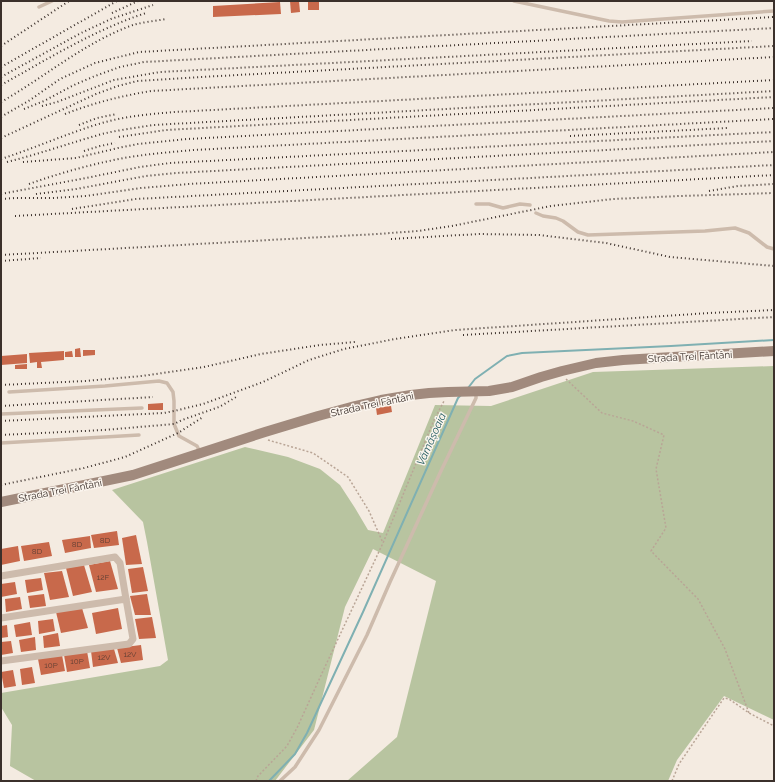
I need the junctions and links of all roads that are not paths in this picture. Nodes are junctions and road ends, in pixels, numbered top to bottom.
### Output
1 (52, 1) edge
2 (514, 1) edge
3 (39, 7) dead end
4 (774, 11) edge
5 (476, 204) dead end
6 (530, 205) dead end
7 (536, 213) dead end
8 (774, 249) edge
9 (774, 351) edge
10 (10, 392) dead end
11 (474, 392) junction
12 (142, 408) dead end
13 (1, 414) edge
14 (139, 435) dead end
15 (1, 443) edge
16 (200, 453) junction
17 (1, 502) edge
18 (1, 576) edge
19 (126, 599) junction
20 (1, 618) edge
21 (1, 661) edge
22 (280, 781) edge

1 - 3 lane
2 - 4 lane
5 - 6 lane
7 - 8 lane
9 - 11 main road, Strada Trei Fântâni
10 - 16 lane
11 - 16 main road, Strada Trei Fântâni
11 - 22 lane
12 - 13 lane
14 - 15 lane
16 - 17 main road, Strada Trei Fântâni
18 - 19 street
19 - 20 street
19 - 21 street

